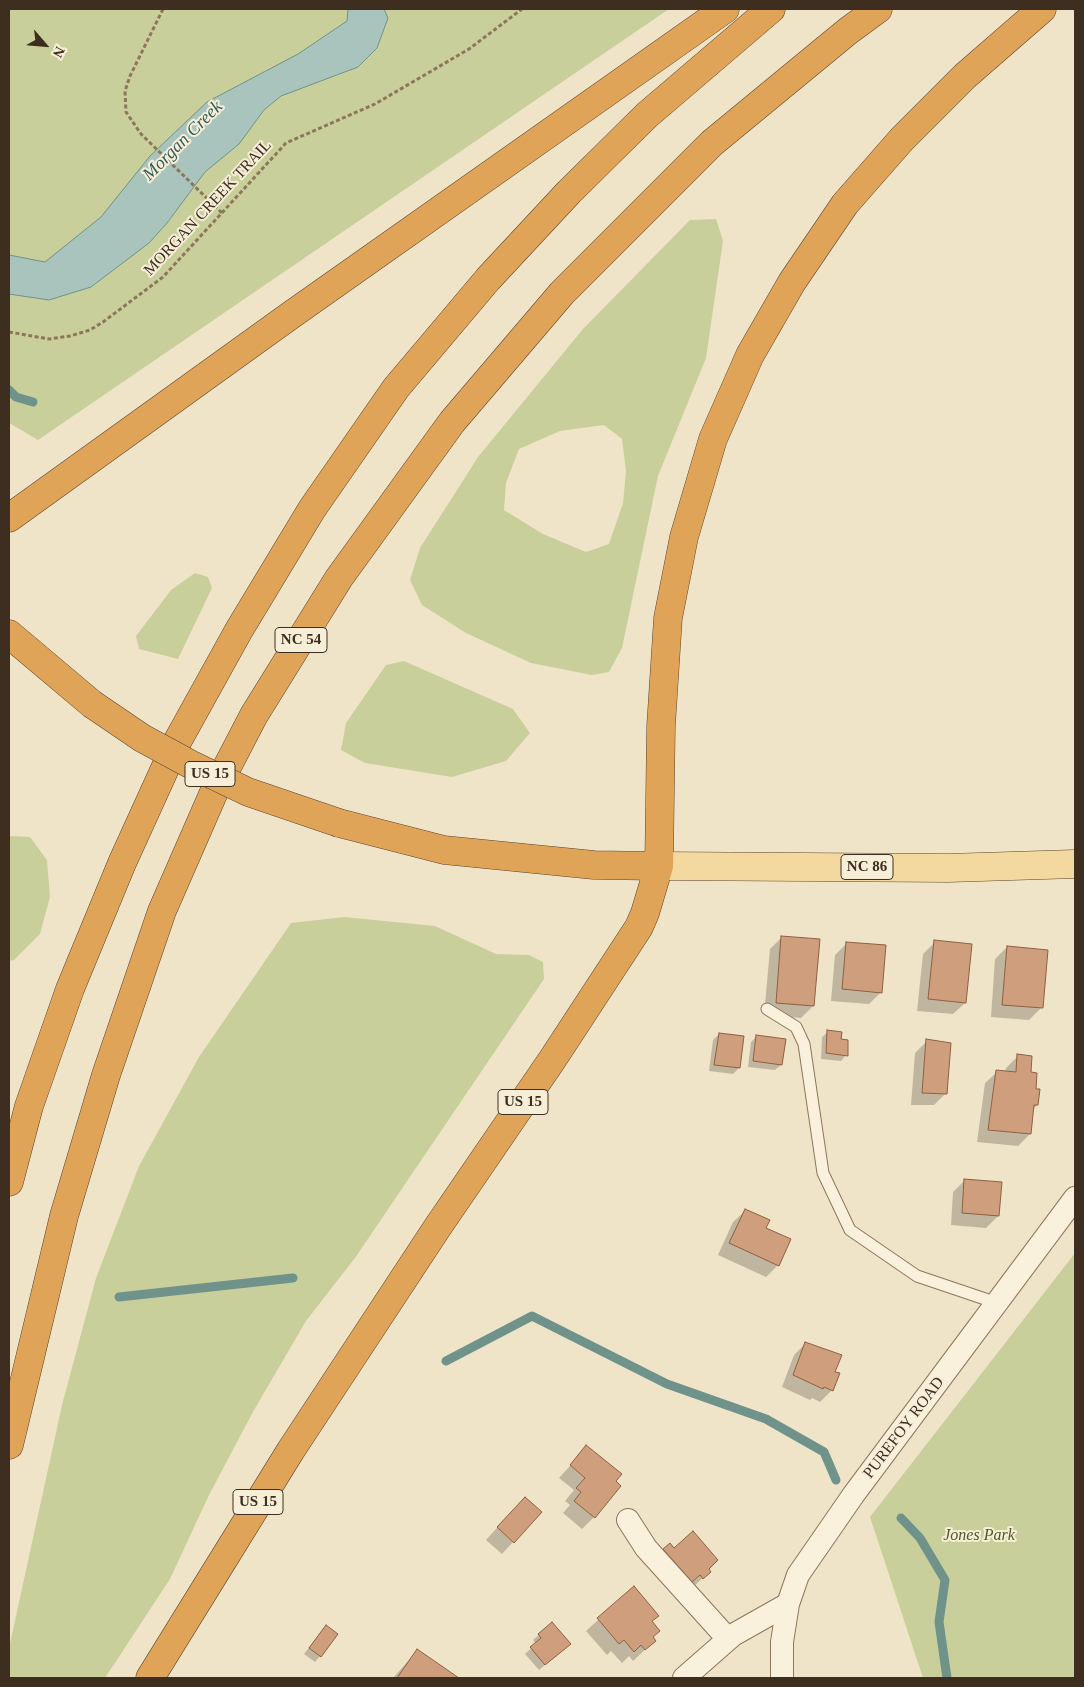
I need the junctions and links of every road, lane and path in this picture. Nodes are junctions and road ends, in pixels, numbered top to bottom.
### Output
1 (163, 9) edge
2 (522, 9) edge
3 (725, 9) edge
4 (771, 9) edge
5 (878, 9) edge
6 (1042, 9) edge
7 (223, 214) junction
8 (9, 332) edge
9 (9, 518) edge
10 (9, 634) edge
11 (1075, 864) edge
12 (659, 866) junction
13 (767, 1009) dead end
14 (9, 1182) edge
15 (1075, 1198) edge
16 (997, 1302) junction
17 (9, 1445) edge
18 (628, 1520) dead end
19 (788, 1604) junction
20 (728, 1639) junction
21 (150, 1678) edge
22 (684, 1678) edge
23 (782, 1678) edge

1 - 7 path
2 - 7 path, MORGAN CREEK TRAIL
3 - 9 highway
4 - 14 highway
5 - 17 highway, NC 54
6 - 12 highway
7 - 8 path, MORGAN CREEK TRAIL
10 - 12 highway, US 15, bridge
11 - 12 main road, NC 86
12 - 21 highway, US 15
13 - 16 lane
15 - 16 street, PUREFOY ROAD
16 - 19 street, PUREFOY ROAD
18 - 20 street
19 - 20 street
19 - 23 street, PUREFOY ROAD
20 - 22 street

